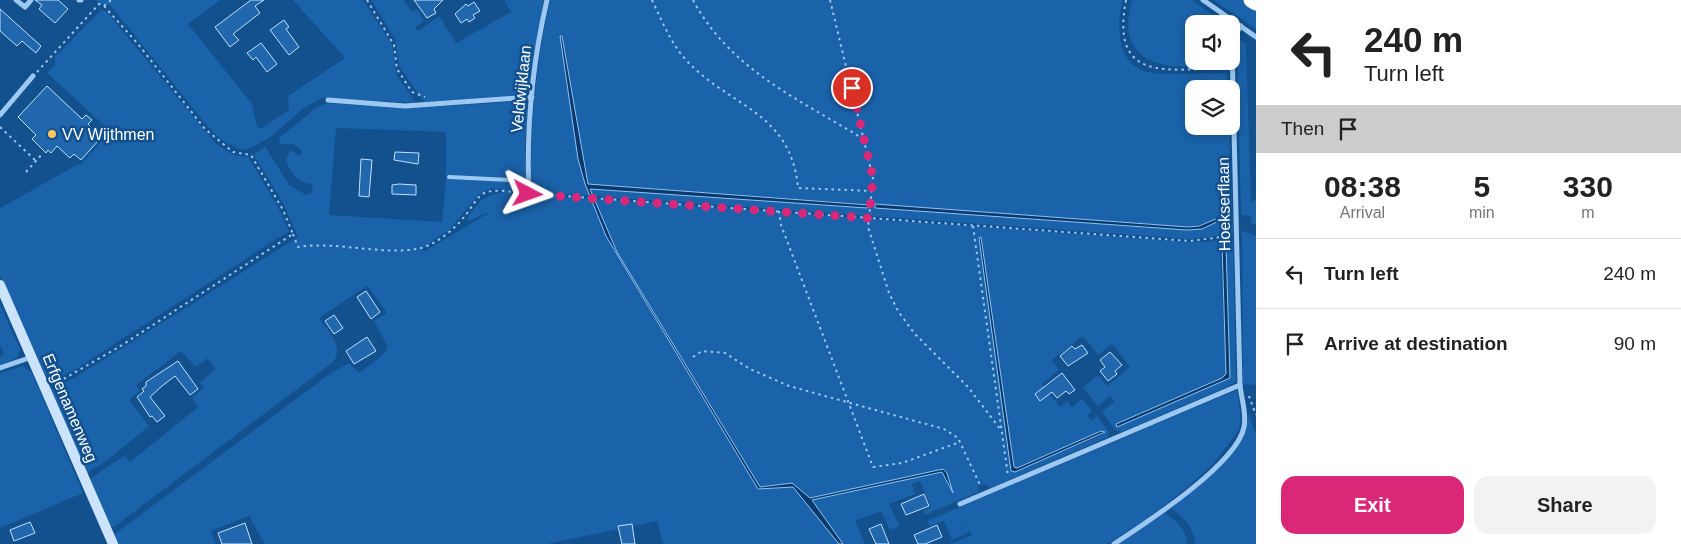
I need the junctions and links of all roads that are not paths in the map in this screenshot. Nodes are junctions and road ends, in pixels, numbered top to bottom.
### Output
1 (16, 0) edge
2 (31, 0) edge
3 (547, 0) edge
4 (1203, 0) edge
5 (1252, 0) edge
6 (1256, 3) edge
7 (1224, 15) edge
8 (1240, 26) edge
9 (1256, 37) edge
10 (1233, 70) edge
11 (33, 76) road end
12 (532, 97) junction
13 (328, 100) dead end
14 (0, 115) edge
15 (449, 177) dead end
16 (528, 181) junction
17 (529, 196) road end
18 (0, 285) edge
19 (32, 357) junction
20 (0, 368) edge
21 (1240, 386) junction
22 (960, 504) dead end
23 (113, 544) edge
24 (1114, 544) edge

1 - 2 street
3 - 12 street, Veldwijklaan
4 - 7 street
5 - 6 highway
8 - 9 street
10 - 21 street, Hoekserflaan
11 - 14 street
12 - 13 street
12 - 16 street, Veldwijklaan
15 - 16 lane
16 - 17 street, Veldwijklaan
18 - 19 street, Erfgenamenweg
19 - 20 street
19 - 23 street, Erfgenamenweg
21 - 22 street
21 - 24 street, Hoekserflaan

